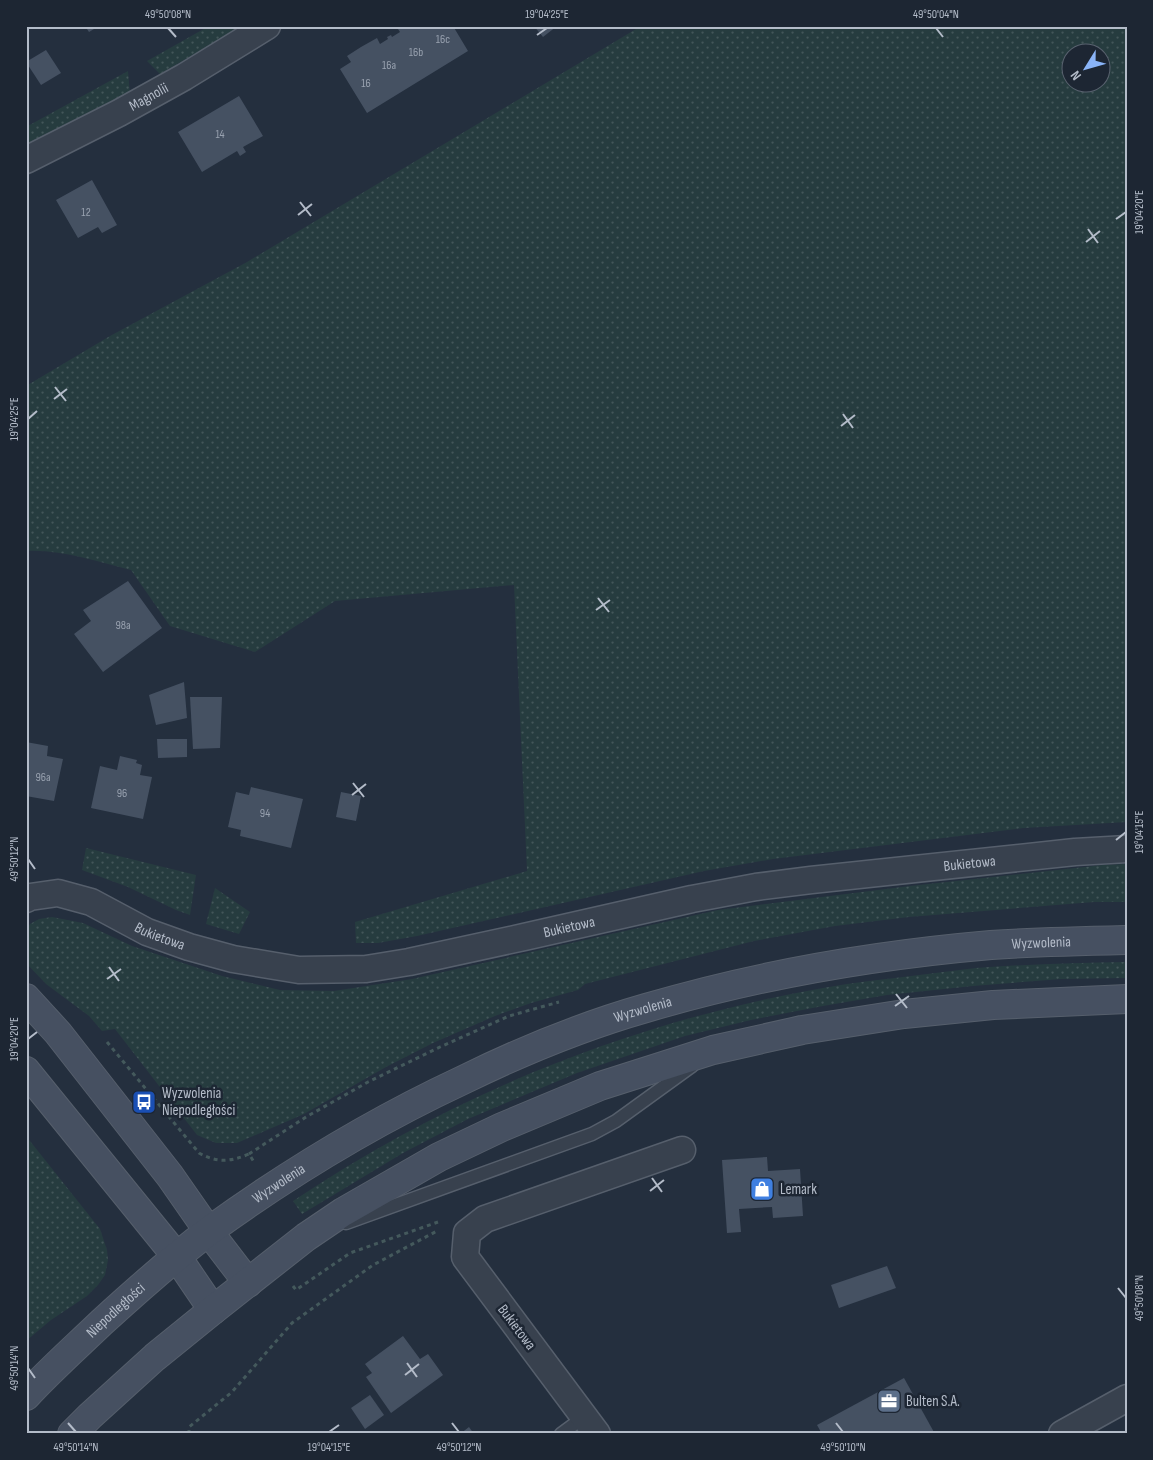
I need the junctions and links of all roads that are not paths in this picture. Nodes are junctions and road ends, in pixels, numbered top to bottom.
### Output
1 (267, 26) edge
2 (26, 160) edge
3 (1127, 849) edge
4 (26, 899) edge
5 (1127, 940) edge
6 (26, 998) edge
7 (1127, 999) edge
8 (714, 1050) junction
9 (26, 1071) edge
10 (682, 1150) dead end
11 (209, 1232) junction
12 (306, 1237) junction
13 (177, 1257) junction
14 (248, 1283) junction
15 (213, 1310) junction
16 (26, 1396) edge
17 (1127, 1398) edge
18 (590, 1425) edge
19 (72, 1434) edge
20 (561, 1434) edge
21 (1062, 1434) edge

1 - 2 street, Magnolii
3 - 4 street, Bukietowa
5 - 11 main road, Wyzwolenia
6 - 11 main road
7 - 8 main road
8 - 12 main road
8 - 12 lane
9 - 13 main road
10 - 18 street, Bukietowa
11 - 13 main road, Niepodległości
11 - 14 main road
12 - 14 main road
13 - 15 main road
13 - 16 main road, Niepodległości
14 - 15 main road
15 - 19 main road
17 - 21 street
18 - 20 lane

